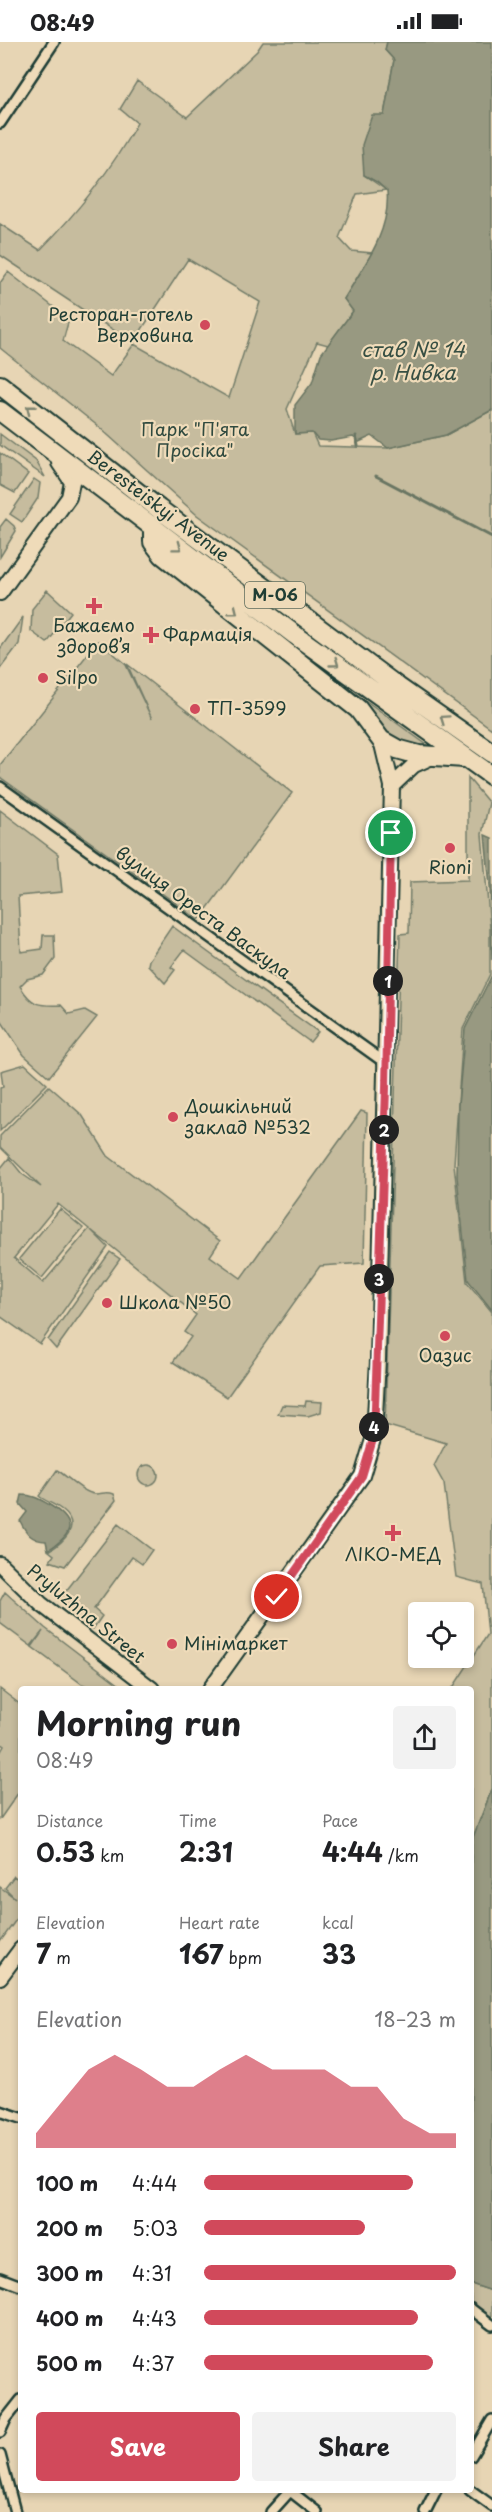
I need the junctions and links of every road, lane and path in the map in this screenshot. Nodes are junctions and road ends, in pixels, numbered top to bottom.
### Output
1 (53, 42) edge
2 (0, 123) edge
3 (0, 385) edge
4 (0, 411) edge
5 (0, 417) edge
6 (69, 497) junction
7 (115, 499) junction
8 (153, 527) junction
9 (0, 593) edge
10 (381, 740) junction
11 (492, 753) edge
12 (438, 754) junction
13 (468, 758) junction
14 (489, 773) edge
15 (392, 786) junction
16 (0, 787) edge
17 (387, 1064) junction
18 (0, 1564) edge
19 (148, 1686) edge
20 (212, 1686) edge
21 (18, 1953) edge
22 (0, 1977) edge
23 (0, 2111) edge
24 (18, 2117) edge
25 (0, 2278) edge
26 (18, 2285) edge
27 (474, 2311) edge
28 (492, 2325) edge
29 (18, 2404) edge
30 (492, 2420) edge
31 (0, 2432) edge
32 (474, 2451) edge
33 (0, 2455) edge
34 (287, 2493) edge
35 (293, 2493) edge
36 (434, 2493) edge
37 (474, 2493) edge
38 (492, 2506) edge
39 (15, 2512) edge
40 (272, 2512) edge
41 (317, 2512) edge
42 (425, 2512) edge

1 - 2 street
11 -> 3 highway, Beresteiskyi Avenue / М-06
4 - 7 highway, Beresteiskyi Avenue / М-06
5 - 6 street
6 - 7 street
6 - 9 street
7 - 8 highway, Beresteiskyi Avenue / М-06
8 -> 10 highway
8 -> 13 highway, Beresteiskyi Avenue / М-06
10 - 12 highway
10 - 15 street
12 - 13 highway
12 - 15 street
13 - 14 highway, Beresteiskyi Avenue / М-06
15 - 17 street
16 - 17 street, вулиця Ореста Васкула
17 - 20 street
18 - 19 street, Pryluzhna Street
21 - 22 street
23 - 24 street
25 - 26 street
27 - 28 street
29 - 31 street
30 - 32 street
33 - 39 street
34 - 40 street
35 - 41 street
36 - 42 street
37 - 38 street

